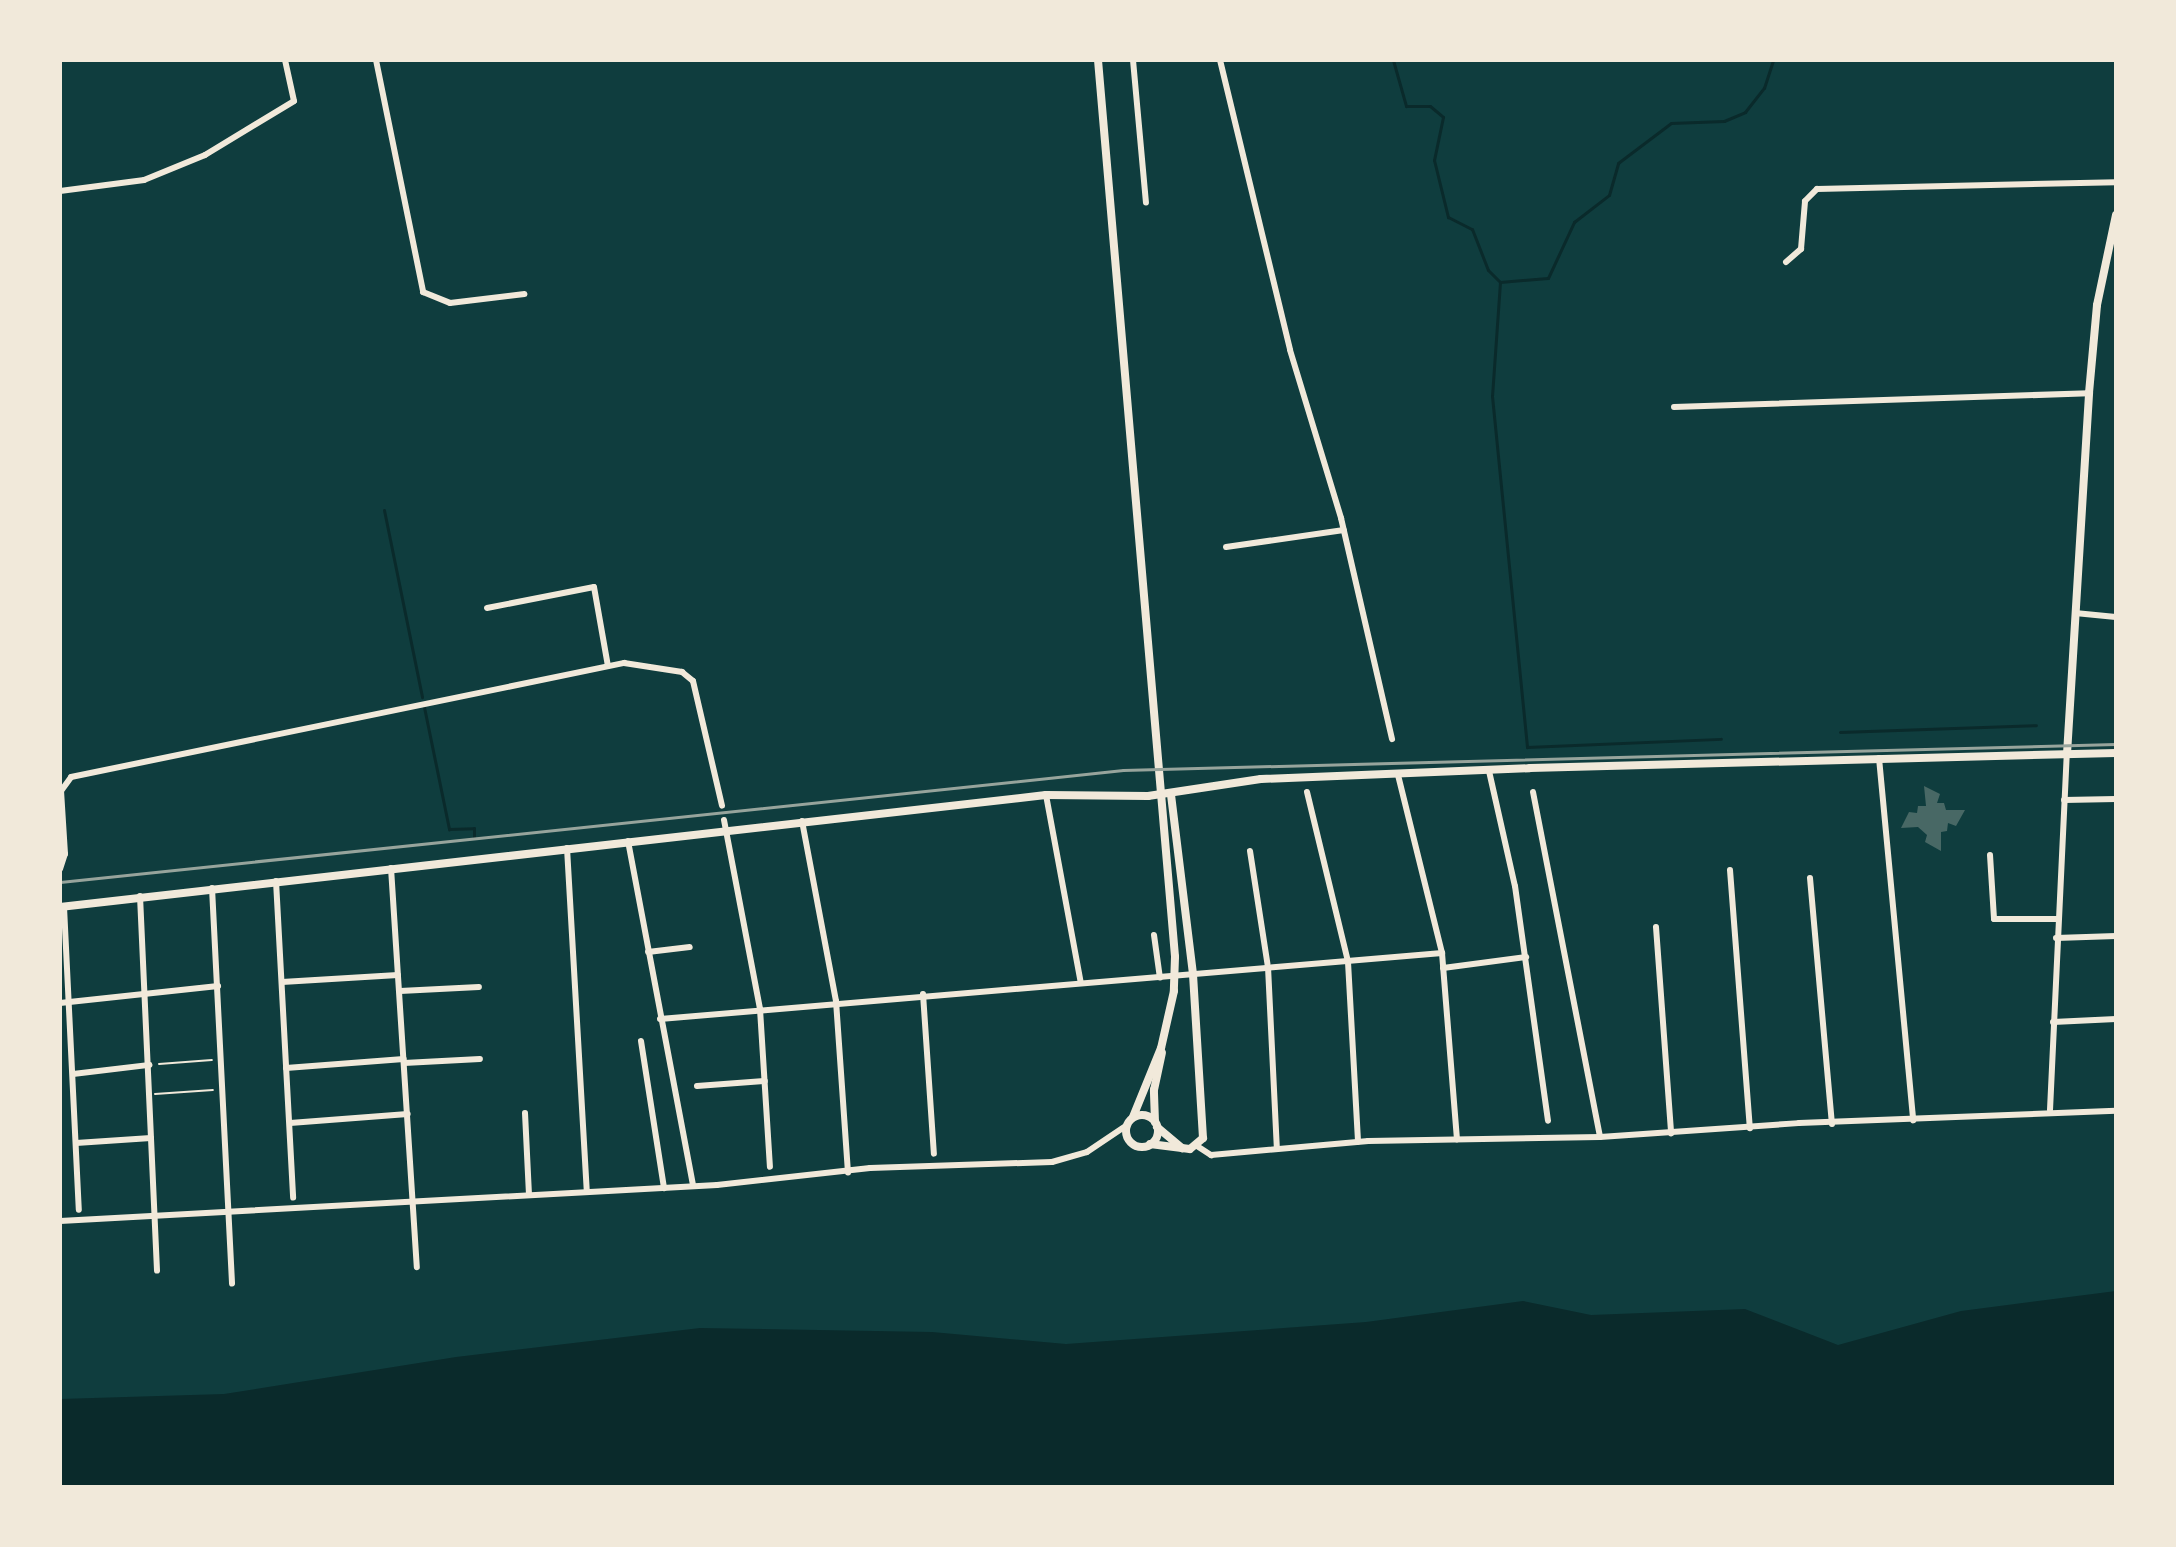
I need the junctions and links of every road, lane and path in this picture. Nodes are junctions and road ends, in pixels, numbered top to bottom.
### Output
1 (285, 60) edge
2 (376, 60) edge
3 (1098, 60) edge
4 (1133, 60) edge
5 (1220, 60) edge
6 (2116, 182) edge
7 (60, 191) edge
8 (1146, 202) dead end
9 (2116, 215) edge
10 (1786, 262) dead end
11 (524, 294) dead end
12 (2089, 393) junction
13 (1674, 407) dead end
14 (1344, 530) junction
15 (1226, 547) dead end
16 (487, 608) dead end
17 (2075, 613) junction
18 (2116, 617) edge
19 (608, 666) junction
20 (1392, 739) dead end
21 (2116, 753) edge
22 (2067, 754) junction
23 (1879, 758) junction
24 (1489, 771) junction
25 (1398, 775) junction
26 (1307, 792) dead end
27 (1533, 792) dead end
28 (1171, 794) junction
29 (1046, 795) junction
30 (2116, 799) edge
31 (2064, 800) junction
32 (722, 806) dead end
33 (724, 820) dead end
34 (802, 821) junction
35 (726, 833) junction
36 (628, 841) junction
37 (567, 848) junction
38 (1250, 851) dead end
39 (1990, 855) dead end
40 (391, 868) junction
41 (60, 869) edge
42 (1730, 870) dead end
43 (1810, 878) dead end
44 (276, 881) junction
45 (212, 888) junction
46 (140, 896) junction
47 (62, 907) edge
48 (2058, 919) junction
49 (1656, 927) dead end
50 (1154, 935) dead end
51 (2116, 936) edge
52 (2056, 938) junction
53 (690, 947) dead end
54 (648, 952) junction
55 (1442, 953) junction
56 (1526, 957) junction
57 (1348, 962) junction
58 (1268, 967) junction
59 (1443, 968) junction
60 (1193, 974) junction
61 (398, 975) junction
62 (1160, 978) junction
63 (282, 982) junction
64 (1081, 983) junction
65 (218, 986) junction
66 (479, 987) dead end
67 (400, 991) junction
68 (923, 994) junction
69 (146, 995) junction
70 (836, 1001) junction
71 (64, 1003) edge
72 (760, 1009) junction
73 (660, 1019) junction
74 (2116, 1019) edge
75 (2053, 1022) junction
76 (641, 1041) dead end
77 (1161, 1048) junction
78 (221, 1059) junction
79 (480, 1059) dead end
80 (404, 1061) junction
81 (149, 1065) junction
82 (286, 1068) junction
83 (73, 1074) junction
84 (765, 1081) junction
85 (697, 1086) dead end
86 (223, 1089) junction
87 (150, 1094) junction
88 (2050, 1110) junction
89 (2116, 1111) edge
90 (525, 1113) dead end
91 (408, 1114) junction
92 (1913, 1120) junction
93 (1130, 1121) junction
94 (1548, 1121) dead end
95 (290, 1123) junction
96 (1832, 1124) junction
97 (1156, 1125) junction
98 (1750, 1128) junction
99 (1671, 1133) junction
100 (1600, 1137) junction
101 (151, 1138) junction
102 (1457, 1139) junction
103 (1358, 1142) junction
104 (76, 1143) junction
105 (1150, 1144) junction
106 (1197, 1146) junction
107 (1183, 1148) junction
108 (1277, 1149) junction
109 (934, 1154) dead end
110 (770, 1167) dead end
111 (848, 1173) junction
112 (693, 1186) junction
113 (664, 1188) junction
114 (587, 1190) junction
115 (529, 1195) junction
116 (293, 1198) dead end
117 (414, 1201) junction
118 (79, 1210) dead end
119 (230, 1210) junction
120 (154, 1215) junction
121 (60, 1221) edge
122 (417, 1267) dead end
123 (157, 1271) dead end
124 (232, 1283) dead end

1 - 7 street
2 - 11 street
3 - 77 street
4 - 8 street
5 - 14 street
6 - 10 street
9 - 12 street
12 - 13 street
12 - 17 street
14 - 15 street
14 - 20 street
16 - 19 street
17 - 18 street
17 - 22 street
19 - 32 street
19 - 41 street
21 - 22 street
22 - 23 street
22 - 31 street
23 - 24 street
23 - 92 street
24 - 25 street
24 - 56 street
25 - 28 street
25 - 55 street
26 - 57 street
27 - 100 street
28 - 29 street
28 - 60 street
29 - 34 street
29 - 64 street
30 - 31 street
31 - 48 street
33 - 35 street
34 - 35 street
34 - 70 street
35 - 36 street
35 - 72 street
36 - 37 street
36 - 54 street
37 - 40 street
37 - 114 street
38 - 58 street
39 - 48 street
40 - 44 street
40 - 61 street
42 - 98 street
43 - 96 street
44 - 45 street
44 - 63 street
45 - 46 street
45 - 65 street
46 - 47 street
46 - 69 street
47 - 71 street
48 - 52 street
49 - 99 street
50 - 62 street
51 - 52 street
52 - 75 street
53 - 54 street
54 - 73 street
55 - 57 street
55 - 59 street
56 - 59 street
56 - 94 street
57 - 58 street
57 - 103 street
58 - 60 street
58 - 108 street
59 - 102 street
60 - 62 street
60 - 106 street
61 - 63 street
61 - 67 street
62 - 64 street
63 - 82 street
64 - 68 street
65 - 69 street
65 - 78 street
66 - 67 street
67 - 80 street
68 - 70 street
68 - 109 street
69 - 71 street
69 - 81 street
70 - 72 street
70 - 111 street
71 - 83 street
72 - 73 street
72 - 84 street
73 - 112 street
74 - 75 street
75 - 88 street
76 - 113 street
77 - 93 street
77 - 97 street
78 - 81 path
78 - 86 street
79 - 80 street
80 - 82 street
80 - 91 street
81 - 83 street
81 - 87 street
82 - 95 street
83 - 104 street
84 - 85 street
84 - 110 street
86 - 87 path
86 - 119 street
87 - 101 street
88 - 89 street
88 - 92 street
90 - 115 street
91 - 95 street
91 - 117 street
92 - 96 street
93 - 97 street
93 - 105 street
93 - 111 street
95 - 116 street
96 - 98 street
97 - 105 street
97 - 107 street
98 - 99 street
99 - 100 street
100 - 102 street
101 - 104 street
101 - 120 street
102 - 103 street
103 - 108 street
104 - 118 street
105 - 107 street
106 - 107 street
106 - 108 street
111 - 112 street
112 - 113 street
113 - 114 street
114 - 115 street
115 - 117 street
117 - 119 street
117 - 122 street
119 - 120 street
119 - 124 street
120 - 121 street
120 - 123 street

